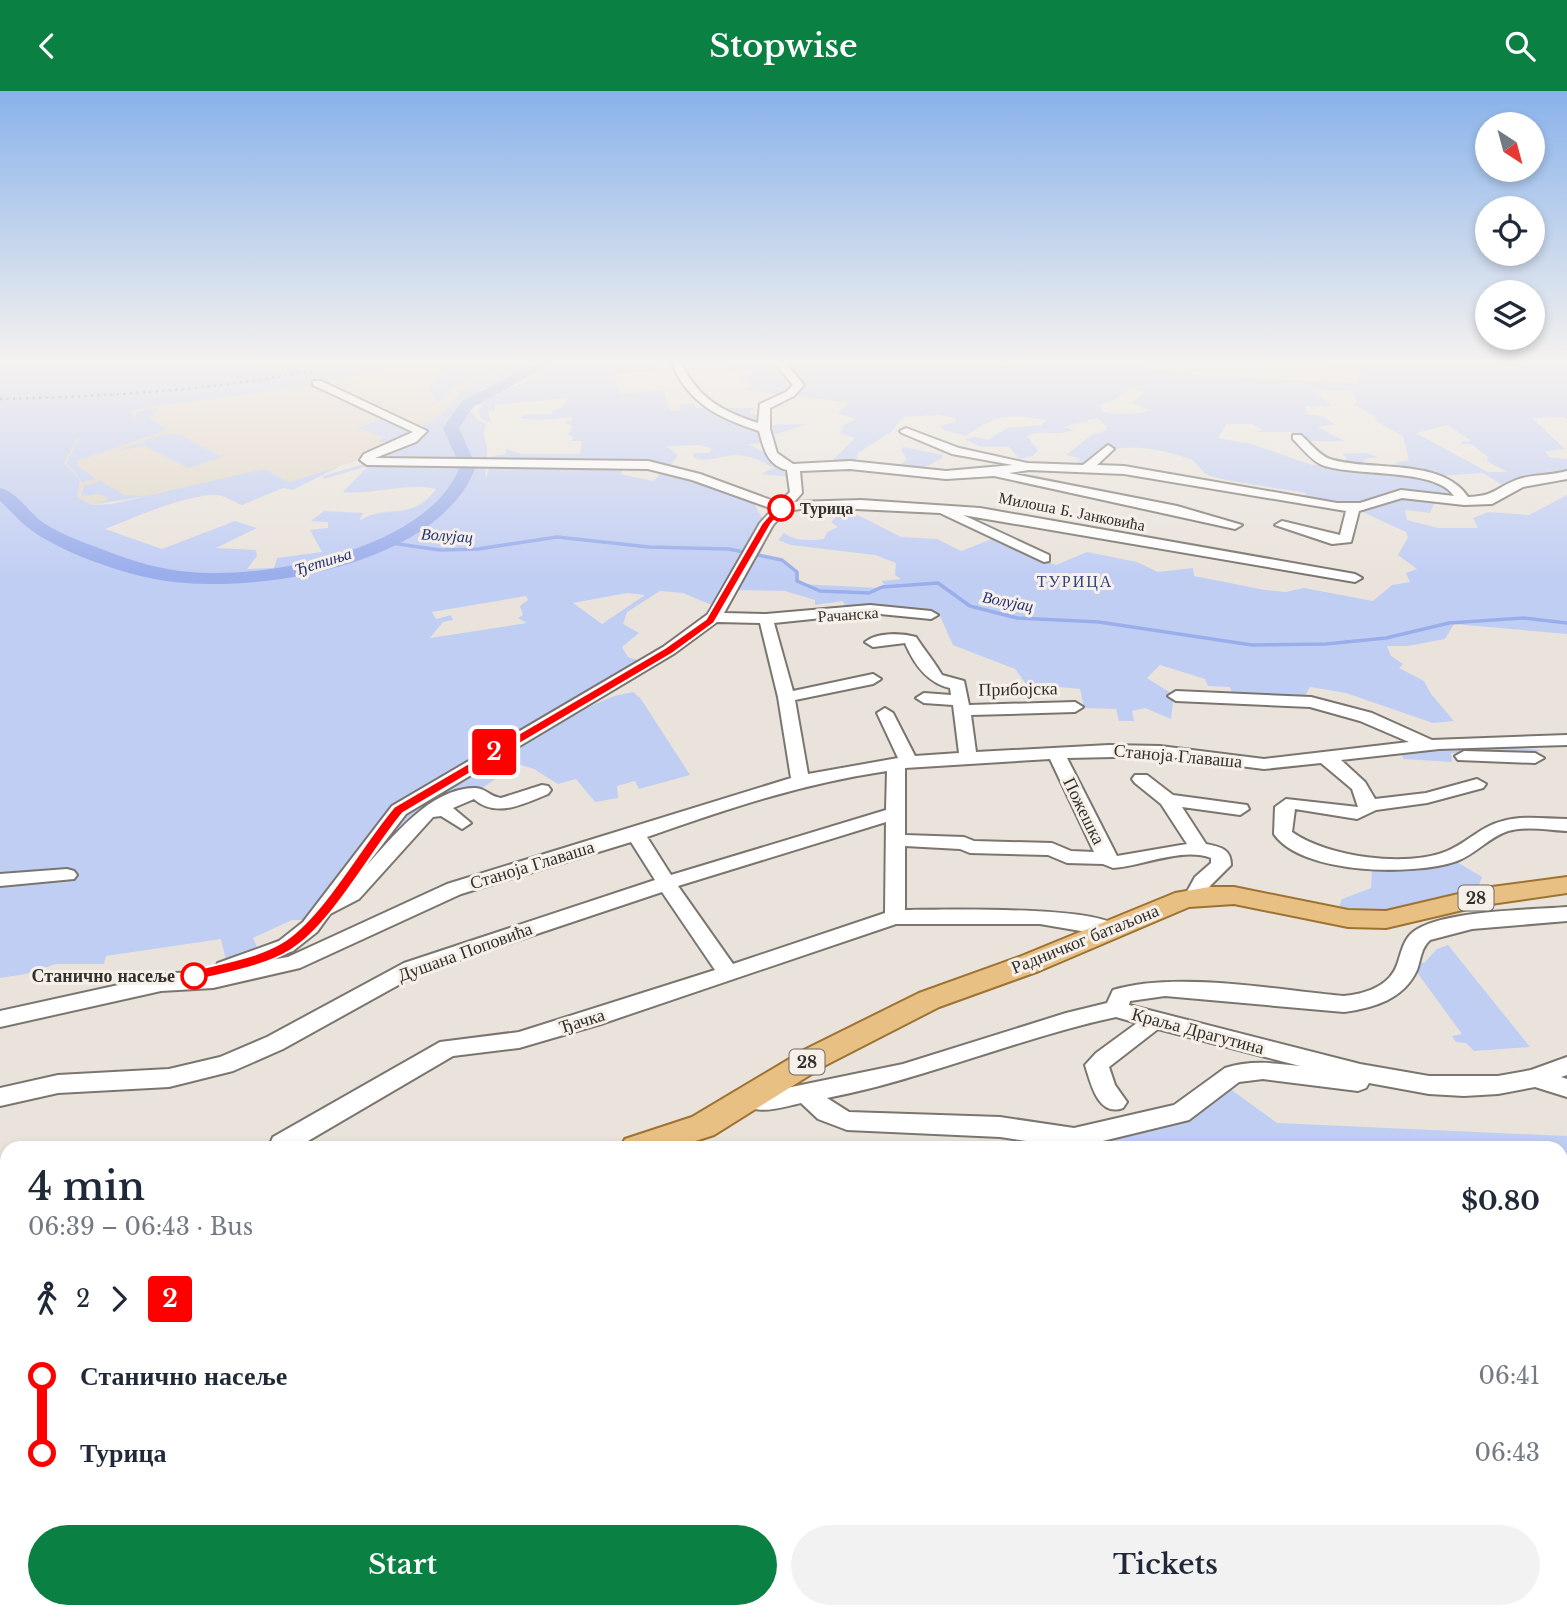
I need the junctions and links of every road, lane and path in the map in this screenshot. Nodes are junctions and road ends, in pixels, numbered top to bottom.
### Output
1 (420, 432) edge
2 (765, 432) edge
3 (908, 432) edge
4 (1297, 437) dead end
5 (1108, 449) dead end
6 (1029, 466) junction
7 (793, 468) junction
8 (1086, 468) junction
9 (991, 473) junction
10 (1567, 475) edge
11 (1464, 501) junction
12 (781, 508) junction
13 (939, 508) junction
14 (1353, 508) junction
15 (1236, 525) dead end
16 (1282, 525) dead end
17 (1044, 558) dead end
18 (1354, 577) dead end
19 (931, 615) dead end
20 (714, 617) junction
21 (766, 619) junction
22 (873, 642) dead end
23 (873, 680) dead end
24 (1176, 696) dead end
25 (786, 697) junction
26 (924, 698) dead end
27 (962, 706) junction
28 (1075, 707) dead end
29 (885, 713) dead end
30 (1567, 740) edge
31 (1430, 745) junction
32 (1404, 750) junction
33 (1057, 755) junction
34 (1324, 757) junction
35 (968, 758) junction
36 (1535, 758) dead end
37 (903, 763) junction
38 (1141, 779) dead end
39 (800, 781) junction
40 (1477, 784) dead end
41 (542, 790) dead end
42 (1170, 800) junction
43 (1367, 806) junction
44 (1240, 809) dead end
45 (438, 810) junction
46 (895, 813) junction
47 (462, 823) dead end
48 (1567, 825) edge
49 (636, 834) junction
50 (894, 840) junction
51 (1199, 848) junction
52 (1109, 858) junction
53 (67, 875) dead end
54 (0, 880) edge
55 (667, 883) junction
56 (1567, 885) edge
57 (1194, 897) junction
58 (321, 914) junction
59 (1567, 914) edge
60 (895, 917) junction
61 (1110, 929) junction
62 (729, 973) junction
63 (163, 984) junction
64 (1116, 1009) junction
65 (0, 1019) edge
66 (1153, 1020) junction
67 (1567, 1066) edge
68 (1539, 1079) junction
69 (1415, 1086) junction
70 (1567, 1088) edge
71 (805, 1093) junction
72 (0, 1097) edge
73 (751, 1097) junction
74 (1115, 1102) dead end
75 (287, 1141) edge
76 (657, 1141) edge

1 - 12 street
2 - 7 street
3 - 6 street
4 - 11 street
5 - 8 street
6 - 8 street
6 - 9 street
7 - 9 street
7 - 12 street
8 - 14 street
9 - 15 street
10 - 11 street
11 - 14 street
12 - 13 street, Милоша Б. Јанковића
12 - 20 street
13 - 17 street
13 - 18 street, Милоша Б. Јанковића
14 - 16 street
19 - 21 street, Рачанска
20 - 21 street, Рачанска
20 - 58 street
21 - 25 street
22 - 27 street
23 - 25 street
24 - 31 street
25 - 39 street
26 - 27 street, Прибојска
27 - 28 street, Прибојска
27 - 35 street
29 - 37 street
30 - 31 street, Станоја Главаша
31 - 32 street, Станоја Главаша
32 - 34 street, Станоја Главаша
32 - 36 street, Станоја Главаша
33 - 34 street, Станоја Главаша
33 - 35 street, Станоја Главаша
33 - 52 street, Пожешка
34 - 43 street
35 - 37 street, Станоја Главаша
37 - 39 street, Станоја Главаша
37 - 46 street
38 - 42 street
39 - 49 street, Станоја Главаша
40 - 43 street
41 - 45 street
42 - 44 street
42 - 51 street
43 - 48 street
45 - 47 street
45 - 58 street
46 - 50 street
46 - 55 street, Душана Поповића
49 - 55 street
49 - 63 street, Станоја Главаша
50 - 52 street
50 - 60 street
51 - 52 street, Пожешка
51 - 57 street
53 - 54 street
55 - 62 street
55 - 72 street, Душана Поповића
56 - 57 main road, Радничког батаљона / 28
57 - 61 main road, Радничког батаљона / 28
58 - 63 street
59 - 64 street
60 - 61 street, Ђачка
60 - 62 street, Ђачка
61 - 73 main road, Радничког батаљона / 28
62 - 75 street, Ђачка
63 - 65 street
64 - 66 street, Краља Драгутина
64 - 71 street, Краља Драгутина
66 - 69 street, Краља Драгутина
66 - 74 street
67 - 68 street, Краља Драгутина
68 - 69 street, Краља Драгутина
68 - 70 street
69 - 71 street
71 - 73 street, Краља Драгутина
73 - 76 main road, Радничког батаљона / 28

